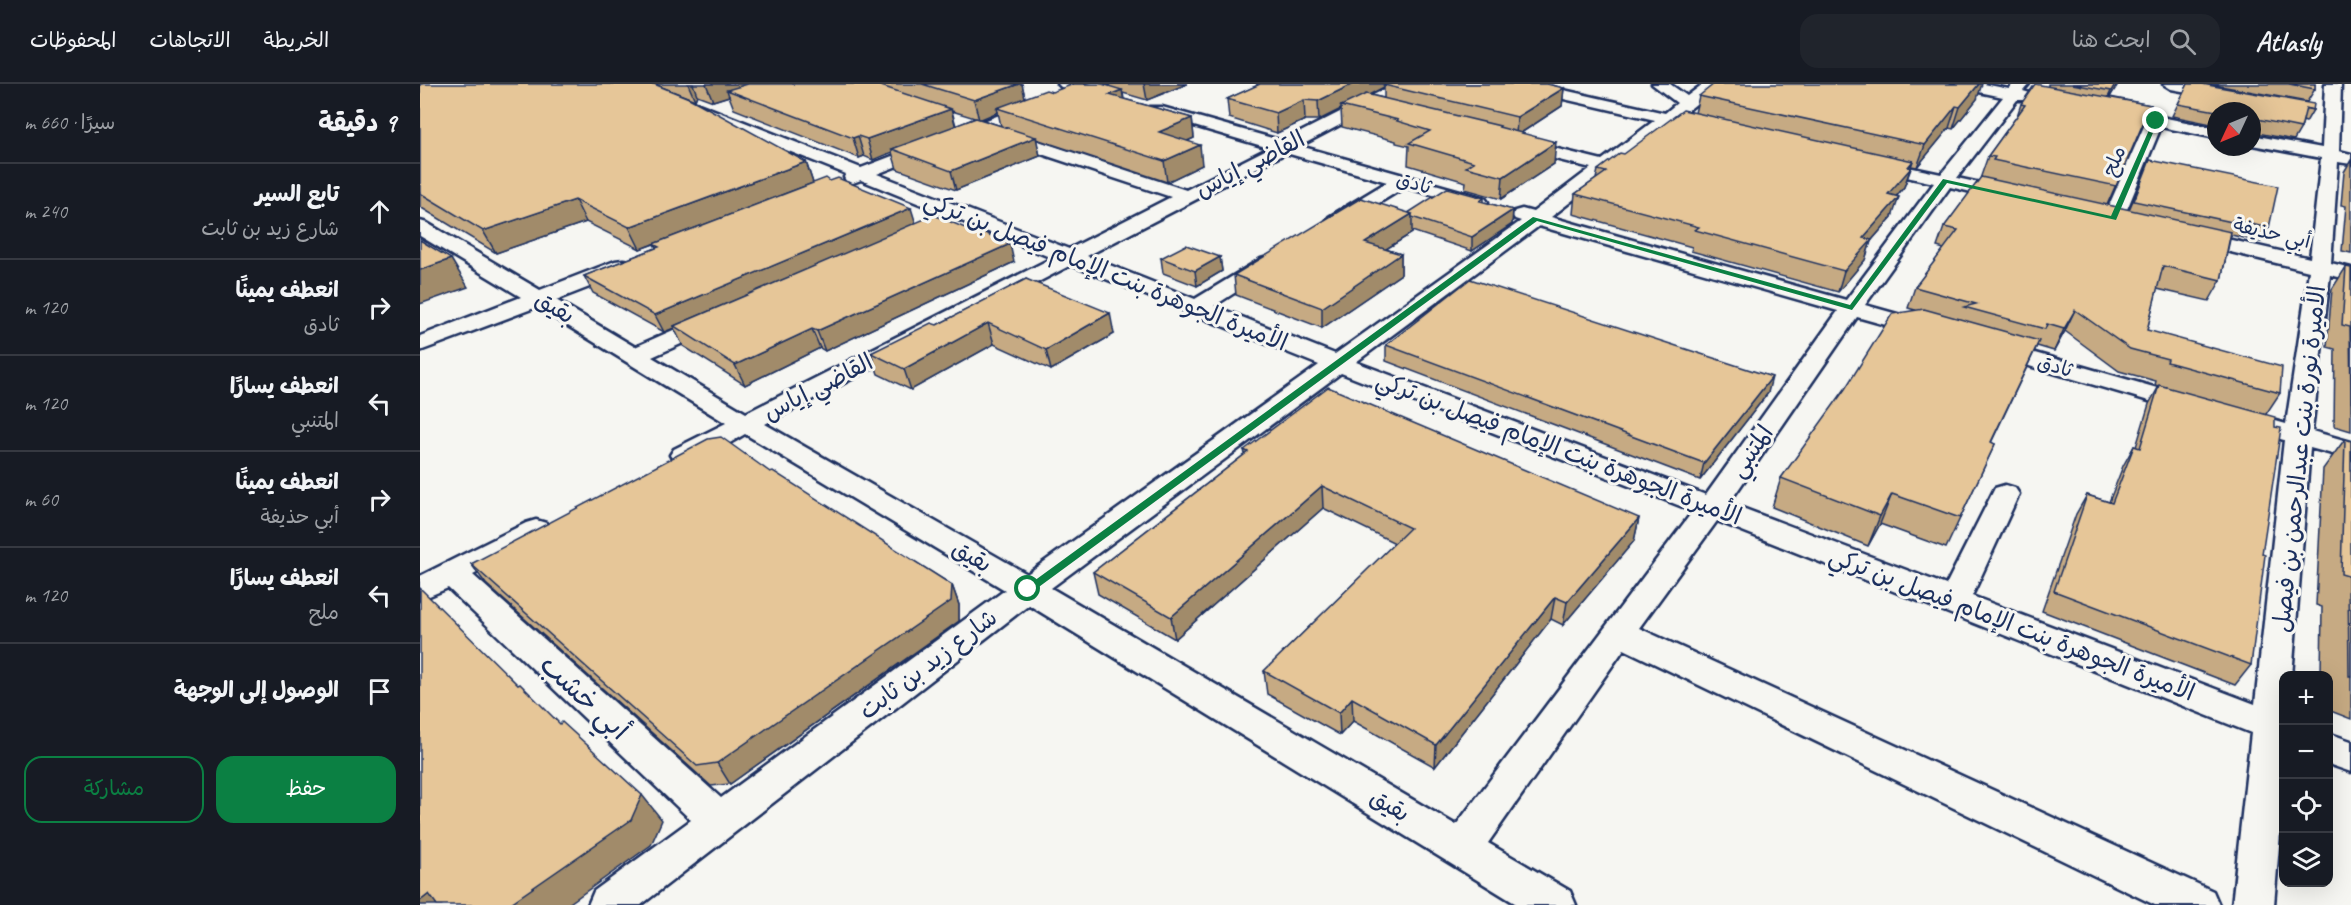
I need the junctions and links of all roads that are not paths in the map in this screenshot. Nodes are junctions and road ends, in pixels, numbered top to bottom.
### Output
1 (634, 84) edge
2 (1407, 84) edge
3 (1517, 84) edge
4 (1660, 84) edge
5 (1960, 84) edge
6 (2171, 84) edge
7 (2332, 84) edge
8 (1080, 85) edge
9 (2017, 89) edge
10 (2239, 96) edge
11 (2046, 100) edge
12 (1694, 101) edge
13 (1363, 106) junction
14 (2090, 108) edge
15 (1386, 111) edge
16 (958, 121) dead end
17 (2156, 121) junction
18 (980, 128) junction
19 (2207, 131) edge
20 (1501, 140) edge
21 (2261, 142) edge
22 (1283, 146) junction
23 (2340, 157) edge
24 (1852, 160) edge
25 (1604, 166) junction
26 (850, 178) junction
27 (1403, 180) junction
28 (1945, 181) junction
29 (1186, 196) junction
30 (2024, 198) edge
31 (2091, 214) edge
32 (1536, 219) junction
33 (2113, 219) junction
34 (2136, 224) edge
35 (420, 227) edge
36 (2170, 232) edge
37 (1314, 234) edge
38 (1285, 253) edge
39 (1069, 256) junction
40 (639, 259) edge
41 (2320, 267) junction
42 (2351, 274) edge
43 (539, 298) junction
44 (1197, 307) junction
45 (1852, 308) junction
46 (732, 313) edge
47 (1943, 334) edge
48 (420, 344) edge
49 (1978, 344) edge
50 (634, 356) junction
51 (1339, 363) junction
52 (2207, 410) edge
53 (2230, 416) edge
54 (746, 424) junction
55 (2298, 436) junction
56 (2351, 451) edge
57 (662, 467) edge
58 (2005, 494) dead end
59 (1712, 507) junction
60 (556, 520) edge
61 (451, 573) junction
62 (420, 589) edge
63 (1028, 589) junction
64 (1954, 601) junction
65 (1618, 632) junction
66 (2278, 728) edge
67 (2333, 750) edge
68 (2351, 757) edge
69 (720, 822) junction
70 (1462, 848) junction
71 (609, 905) edge
72 (1555, 905) edge
73 (2198, 905) edge
74 (2253, 905) edge

1 - 26 street, الأميرة الجوهرة بنت الإمام فيصل بن تركي
2 - 13 street, القاضي إياس
3 - 12 street
4 - 12 street
5 - 9 street
6 - 10 street
7 - 23 street, الأميرة نورة بنت عبدالرحمن بن فيصل
8 - 18 street
8 - 22 street, ثادق
9 - 11 street
9 - 28 street, المتنبي
12 - 25 street, شارع زيد بن ثابت
13 - 15 street
13 - 22 street, القاضي إياس
14 - 17 street
16 - 18 street
17 - 19 street
17 - 33 street, ملح
18 - 26 street
18 - 29 street
20 - 25 street
21 - 23 street
22 - 27 street, ثادق
22 - 29 street, القاضي إياس
23 - 41 street, الأميرة نورة بنت عبدالرحمن بن فيصل
24 - 28 street
25 - 32 street, شارع زيد بن ثابت
26 - 39 street, الأميرة الجوهرة بنت الإمام فيصل بن تركي
27 - 32 street, ثادق
27 - 37 street
28 - 30 street
28 - 45 street, المتنبي
29 - 39 street, القاضي إياس
31 - 33 street
32 - 45 street, ثادق
32 - 51 street, شارع زيد بن ثابت
33 - 34 street
35 - 43 street, بقيق
36 - 41 street, أبي حذيفة
38 - 44 street
39 - 44 street, الأميرة الجوهرة بنت الإمام فيصل بن تركي
39 - 54 street, القاضي إياس
40 - 43 street
41 - 42 street, أبي حذيفة
41 - 55 street, الأميرة نورة بنت عبدالرحمن بن فيصل
43 - 48 street
43 - 50 street, بقيق
44 - 51 street, الأميرة الجوهرة بنت الإمام فيصل بن تركي
45 - 47 street, ثادق
45 - 59 street, المتنبي
46 - 50 street
49 - 52 street, ثادق
50 - 54 street, بقيق
51 - 59 street, الأميرة الجوهرة بنت الإمام فيصل بن تركي
51 - 63 street, شارع زيد بن ثابت
53 - 55 street
54 - 57 street, القاضي إياس
54 - 63 street, بقيق
55 - 56 street
55 - 66 street, الأميرة نورة بنت عبدالرحمن بن فيصل
58 - 64 street
59 - 64 street, الأميرة الجوهرة بنت الإمام فيصل بن تركي
59 - 65 street, المتنبي
60 - 61 street
61 - 62 street
61 - 69 street, أبي خشب
63 - 69 street, شارع زيد بن ثابت
63 - 70 street, بقيق
64 - 66 street, الأميرة الجوهرة بنت الإمام فيصل بن تركي
65 - 70 street, المتنبي
65 - 73 street
66 - 74 street, الأميرة نورة بنت عبدالرحمن بن فيصل
67 - 68 street
69 - 71 street, شارع زيد بن ثابت
70 - 72 street, بقيق

